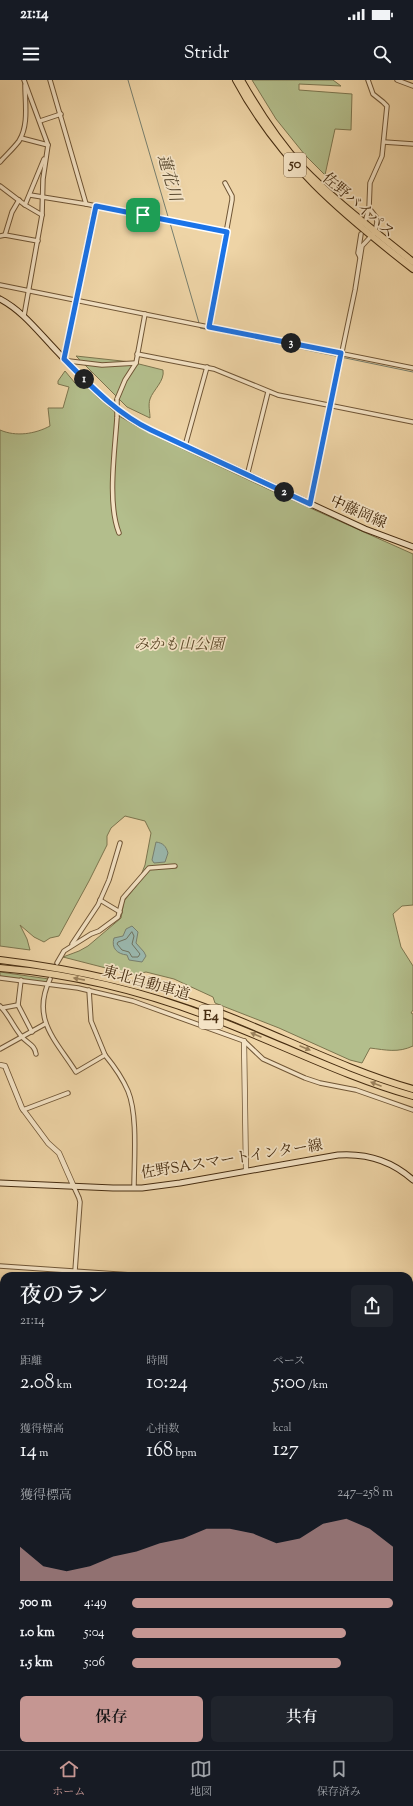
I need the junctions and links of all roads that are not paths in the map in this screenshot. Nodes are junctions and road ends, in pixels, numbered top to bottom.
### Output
1 (50, 80) edge
2 (236, 80) edge
3 (241, 80) edge
4 (368, 80) edge
5 (398, 80) edge
6 (24, 81) edge
7 (413, 86) edge
8 (61, 114) junction
9 (40, 121) junction
10 (20, 138) junction
11 (384, 142) junction
12 (413, 144) edge
13 (48, 145) junction
14 (45, 158) junction
15 (0, 162) edge
16 (225, 183) dead end
17 (0, 186) edge
18 (30, 195) junction
19 (42, 196) junction
20 (19, 200) junction
21 (86, 204) junction
22 (25, 205) junction
23 (96, 206) junction
24 (369, 208) junction
25 (42, 215) junction
26 (366, 219) dead end
27 (227, 232) junction
28 (361, 234) dead end
29 (373, 234) junction
30 (5, 235) junction
31 (0, 236) edge
32 (38, 241) junction
33 (360, 258) junction
34 (413, 262) edge
35 (413, 268) edge
36 (0, 285) edge
37 (29, 290) junction
38 (0, 299) edge
39 (76, 300) junction
40 (145, 314) junction
41 (24, 316) junction
42 (209, 327) junction
43 (137, 354) junction
44 (340, 356) junction
45 (66, 360) junction
46 (136, 363) junction
47 (207, 367) junction
48 (413, 368) edge
49 (268, 392) junction
50 (330, 406) junction
51 (413, 422) edge
52 (185, 446) junction
53 (247, 476) junction
54 (310, 504) junction
55 (119, 533) dead end
56 (413, 547) edge
57 (120, 843) dead end
58 (175, 866) dead end
59 (100, 900) junction
60 (120, 912) junction
61 (72, 944) junction
62 (0, 960) edge
63 (57, 963) dead end
64 (0, 968) edge
65 (0, 978) edge
66 (50, 979) dead end
67 (21, 980) junction
68 (48, 984) junction
69 (89, 990) junction
70 (18, 1005) junction
71 (1, 1007) edge
72 (45, 1024) junction
73 (32, 1032) junction
74 (22, 1037) junction
75 (244, 1041) junction
76 (0, 1049) edge
77 (36, 1054) dead end
78 (105, 1055) junction
79 (0, 1065) edge
80 (413, 1089) edge
81 (68, 1093) dead end
82 (413, 1096) edge
83 (23, 1110) junction
84 (413, 1110) edge
85 (246, 1171) junction
86 (413, 1180) edge
87 (0, 1183) edge
88 (74, 1187) junction
89 (134, 1188) junction
90 (0, 1266) edge
91 (75, 1271) junction
92 (89, 1272) edge

1 - 8 street
2 - 29 highway, 佐野バイパス / 50
3 - 29 highway, 佐野バイパス / 50
4 - 11 street
5 - 7 street
6 - 9 street
6 - 10 street
8 - 9 street
8 - 21 street
9 - 13 street
10 - 13 street
10 - 15 street
11 - 12 street
11 - 24 street
13 - 14 street
14 - 18 street
14 - 19 street
16 - 27 street
17 - 20 street
18 - 19 street
18 - 22 street
19 - 21 street
19 - 25 street
20 - 22 street
20 - 30 street
21 - 23 street
22 - 25 street
23 - 27 street
23 - 39 street
24 - 26 street
24 - 29 street
25 - 32 street
27 - 42 street
28 - 33 street
29 - 33 street
29 - 34 highway, 佐野バイパス / 50
29 - 35 highway, 佐野バイパス / 50
30 - 31 street
30 - 32 street
32 - 37 street
33 - 44 street
36 - 37 street
37 - 39 street
37 - 41 street
38 - 41 main road, 中藤岡線
39 - 40 street
39 - 45 street
40 - 42 street
40 - 43 street
41 - 45 main road, 中藤岡線
42 - 44 street
43 - 46 street
43 - 47 street
44 - 48 street
44 - 50 street
45 - 46 street
45 - 52 main road, 中藤岡線
46 - 55 street, bridge
47 - 49 street
47 - 52 street
49 - 50 street
49 - 53 street
50 - 51 street
50 - 54 street
52 - 53 main road, 中藤岡線
53 - 54 main road, 中藤岡線
54 - 56 main road, 中藤岡線
57 - 59 street
58 - 60 street
59 - 60 street
59 - 61 street
60 - 61 street
61 - 63 street
62 -> 80 highway, 東北自動車道 / E4
82 -> 64 highway, 東北自動車道 / E4
65 - 67 street
66 - 68 street
67 - 68 street
67 - 70 street
68 - 69 street
68 - 72 street
69 - 75 street
69 - 78 street
70 - 71 street
70 - 73 street
71 - 74 street
72 - 73 street
72 - 78 street
73 - 74 street
74 - 76 street
74 - 77 street
75 - 84 street
75 - 85 street
78 - 89 street
79 - 83 street
81 - 83 street
83 - 88 street
85 - 86 main road, 佐野SAスマートインター線
85 - 89 main road, 佐野SAスマートインター線
87 - 88 main road, 佐野SAスマートインター線
88 - 89 main road, 佐野SAスマートインター線
88 - 91 street
90 - 91 street
91 - 92 street

